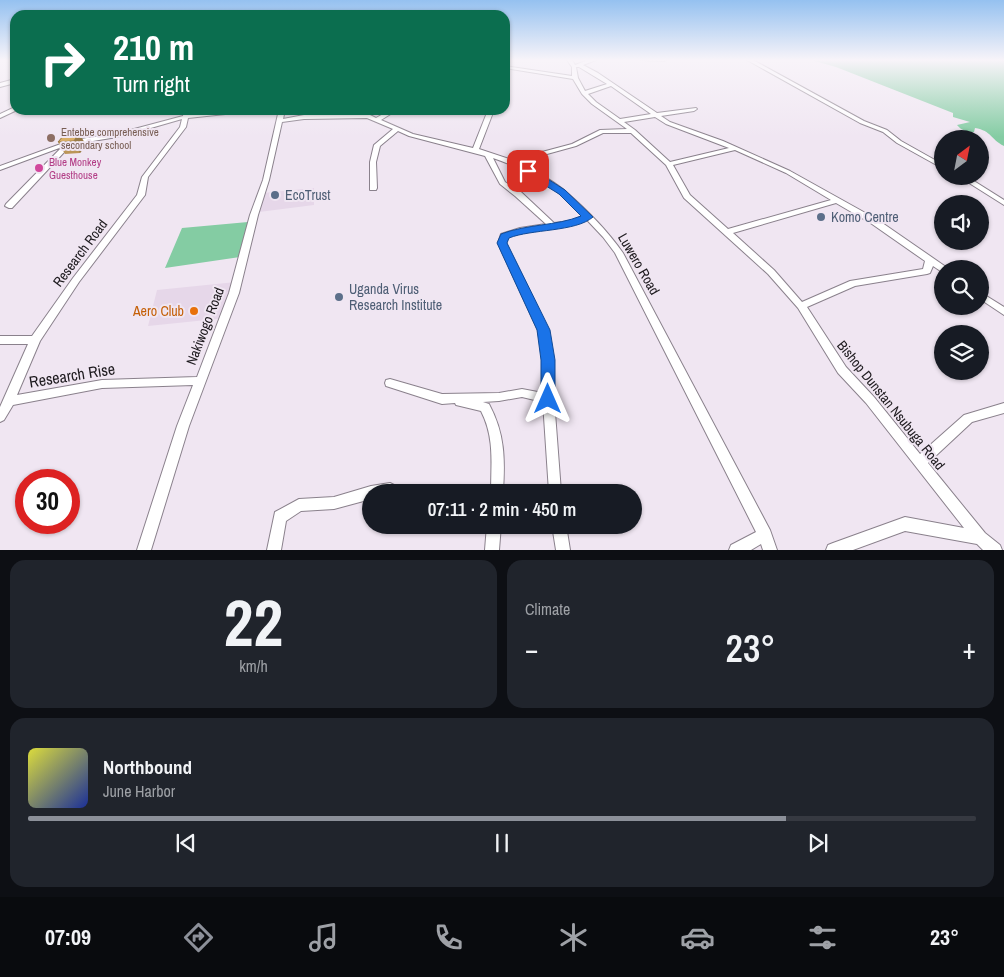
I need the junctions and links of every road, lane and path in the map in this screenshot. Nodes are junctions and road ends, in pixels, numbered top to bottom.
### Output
1 (580, 86) edge
2 (608, 86) edge
3 (611, 86) edge
4 (796, 86) edge
5 (584, 93) junction
6 (694, 109) dead end
7 (655, 114) junction
8 (179, 115) edge
9 (185, 115) edge
10 (280, 115) edge
11 (385, 115) edge
12 (489, 115) edge
13 (376, 120) junction
14 (619, 121) junction
15 (396, 130) junction
16 (633, 131) junction
17 (71, 142) junction
18 (733, 149) junction
19 (475, 150) junction
20 (488, 154) junction
21 (934, 161) edge
22 (512, 162) junction
23 (669, 164) junction
24 (0, 168) edge
25 (976, 185) edge
26 (373, 188) dead end
27 (837, 200) junction
28 (1004, 203) edge
29 (9, 206) dead end
30 (588, 217) junction
31 (551, 226) junction
32 (727, 232) junction
33 (930, 259) junction
34 (934, 262) edge
35 (989, 301) edge
36 (801, 306) junction
37 (1004, 312) edge
38 (0, 340) edge
39 (35, 340) junction
40 (199, 381) junction
41 (390, 383) dead end
42 (442, 399) junction
43 (548, 399) junction
44 (9, 401) junction
45 (1004, 408) edge
46 (0, 417) edge
47 (919, 463) junction
48 (498, 484) edge
49 (554, 484) edge
50 (362, 495) edge
51 (493, 534) edge
52 (560, 534) edge
53 (764, 535) junction
54 (980, 538) junction
55 (144, 550) edge
56 (274, 550) edge
57 (492, 550) edge
58 (563, 550) edge
59 (736, 550) edge
60 (770, 550) edge
61 (833, 550) edge
62 (995, 550) edge

1 - 5 street, Bishop Dunstan Nsubuga Road
2 - 5 street
3 - 7 street
4 - 21 street
5 - 14 street, Bishop Dunstan Nsubuga Road
6 - 7 street
7 - 14 street
7 - 18 street
8 - 17 street, Luwero Road
9 - 39 street, Research Road
10 - 13 street, Luwero Road
10 - 40 street, Nakiwogo Road
11 - 13 street
12 - 19 street
13 - 15 street, Luwero Road
14 - 16 street, Bishop Dunstan Nsubuga Road
15 - 19 street, Luwero Road
15 - 26 street
16 - 22 street
16 - 23 street, Bishop Dunstan Nsubuga Road
17 - 24 street, Luwero Road
17 - 29 street
18 - 23 street
18 - 27 street
19 - 20 street, Luwero Road
20 - 22 street, Luwero Road
20 - 31 street
22 - 30 street, Luwero Road
23 - 32 street, Bishop Dunstan Nsubuga Road
25 - 28 street
27 - 32 street
27 - 33 street
30 - 31 street
30 - 53 street, Luwero Road
31 - 43 street
32 - 36 street, Bishop Dunstan Nsubuga Road
33 - 34 street
33 - 36 street
35 - 37 street
36 - 47 street, Bishop Dunstan Nsubuga Road
38 - 39 street
39 - 44 street, Research Road
40 - 44 street, Research Rise
40 - 55 street, Nakiwogo Road
41 - 42 street
42 - 43 street
42 - 48 street
43 - 49 street
44 - 46 street, Research Road
45 - 47 street
47 - 54 street, Bishop Dunstan Nsubuga Road
50 - 56 street
51 - 57 street
52 - 58 street
53 - 59 street
53 - 60 street, Luwero Road
54 - 61 street
54 - 62 street, Bishop Dunstan Nsubuga Road

